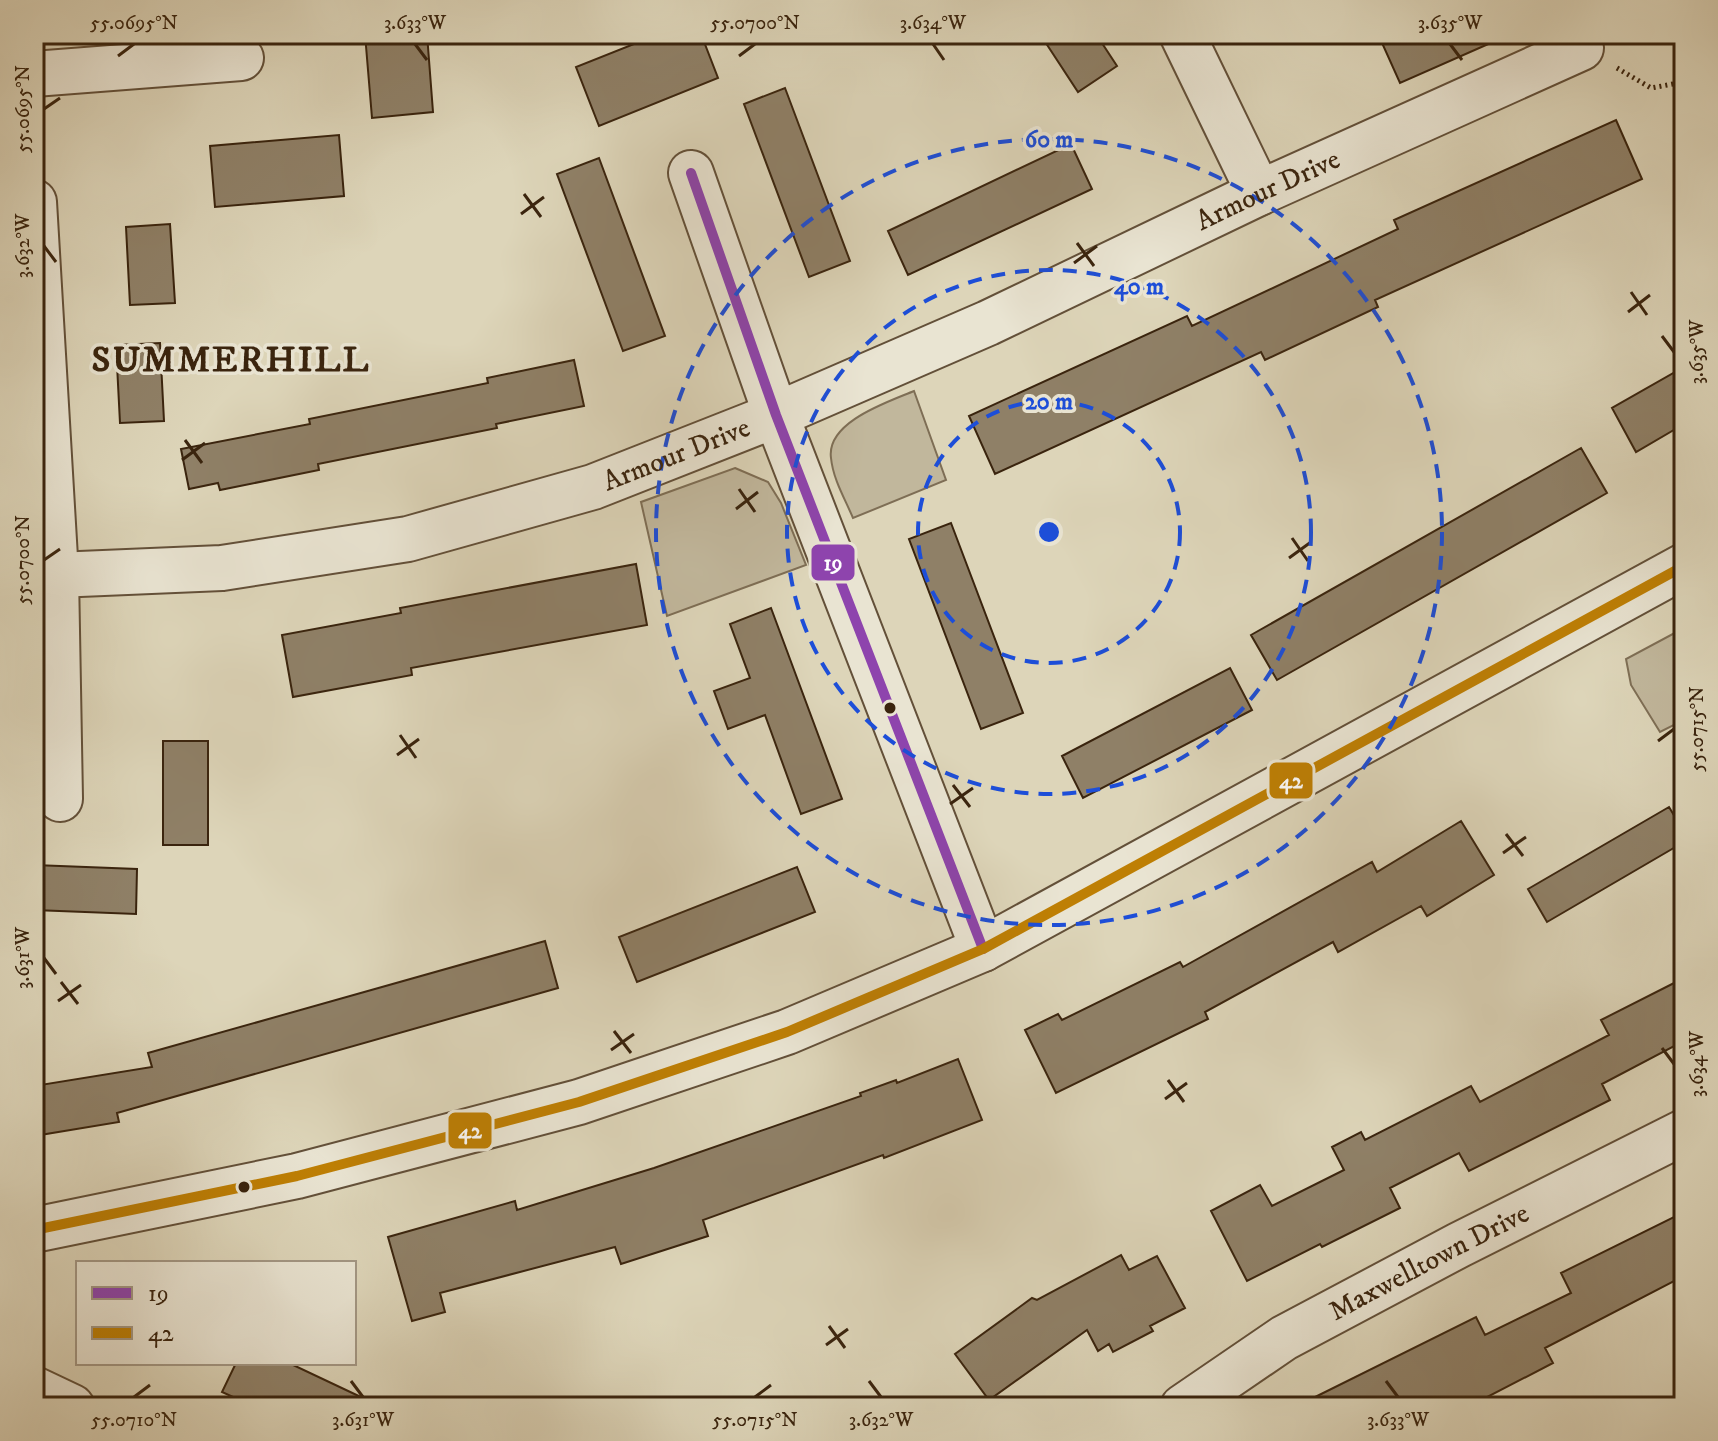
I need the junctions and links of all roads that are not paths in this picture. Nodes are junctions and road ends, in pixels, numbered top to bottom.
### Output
1 (1182, 34) edge
2 (1581, 48) road end
3 (241, 58) dead end
4 (34, 74) edge
5 (691, 173) dead end
6 (1259, 193) junction
7 (34, 202) edge
8 (37, 316) edge
9 (776, 415) junction
10 (1684, 566) edge
11 (56, 575) junction
12 (63, 798) edge
13 (983, 949) junction
14 (1684, 1132) edge
15 (34, 1230) edge
16 (34, 1389) edge
17 (72, 1407) edge
18 (1183, 1407) edge

1 - 6 street
2 - 6 street, Armour Drive
3 - 4 street
5 - 9 street
6 - 9 street, Armour Drive
7 - 8 street
8 - 11 street
9 - 11 street, Armour Drive
9 - 13 street
10 - 13 street
11 - 12 street
13 - 15 street
14 - 18 street, Maxwelltown Drive
16 - 17 street

